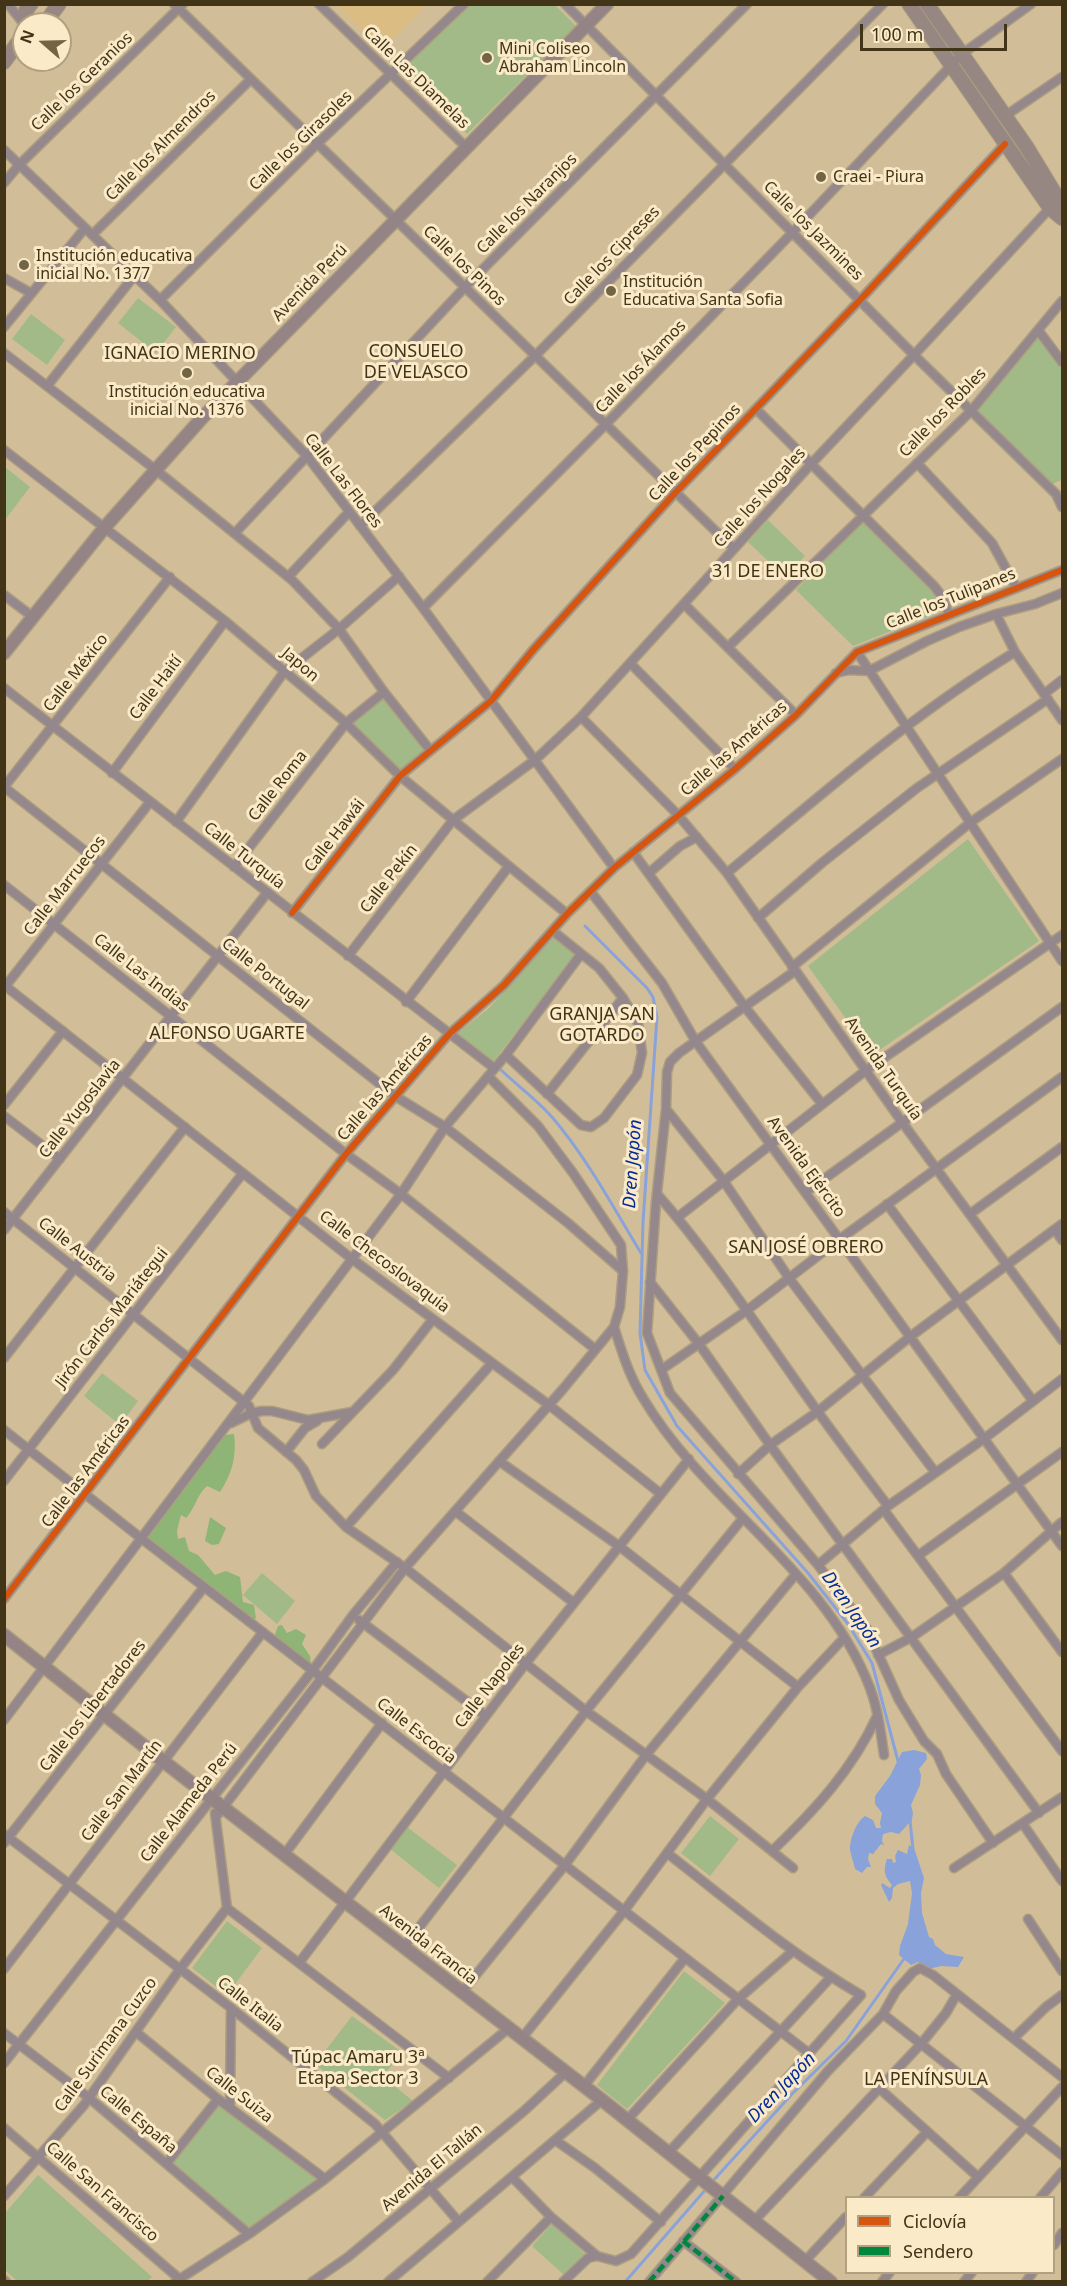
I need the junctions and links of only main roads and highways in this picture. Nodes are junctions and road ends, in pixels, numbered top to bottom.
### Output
1 (909, 4) edge
2 (927, 4) edge

1 - 2 main road

